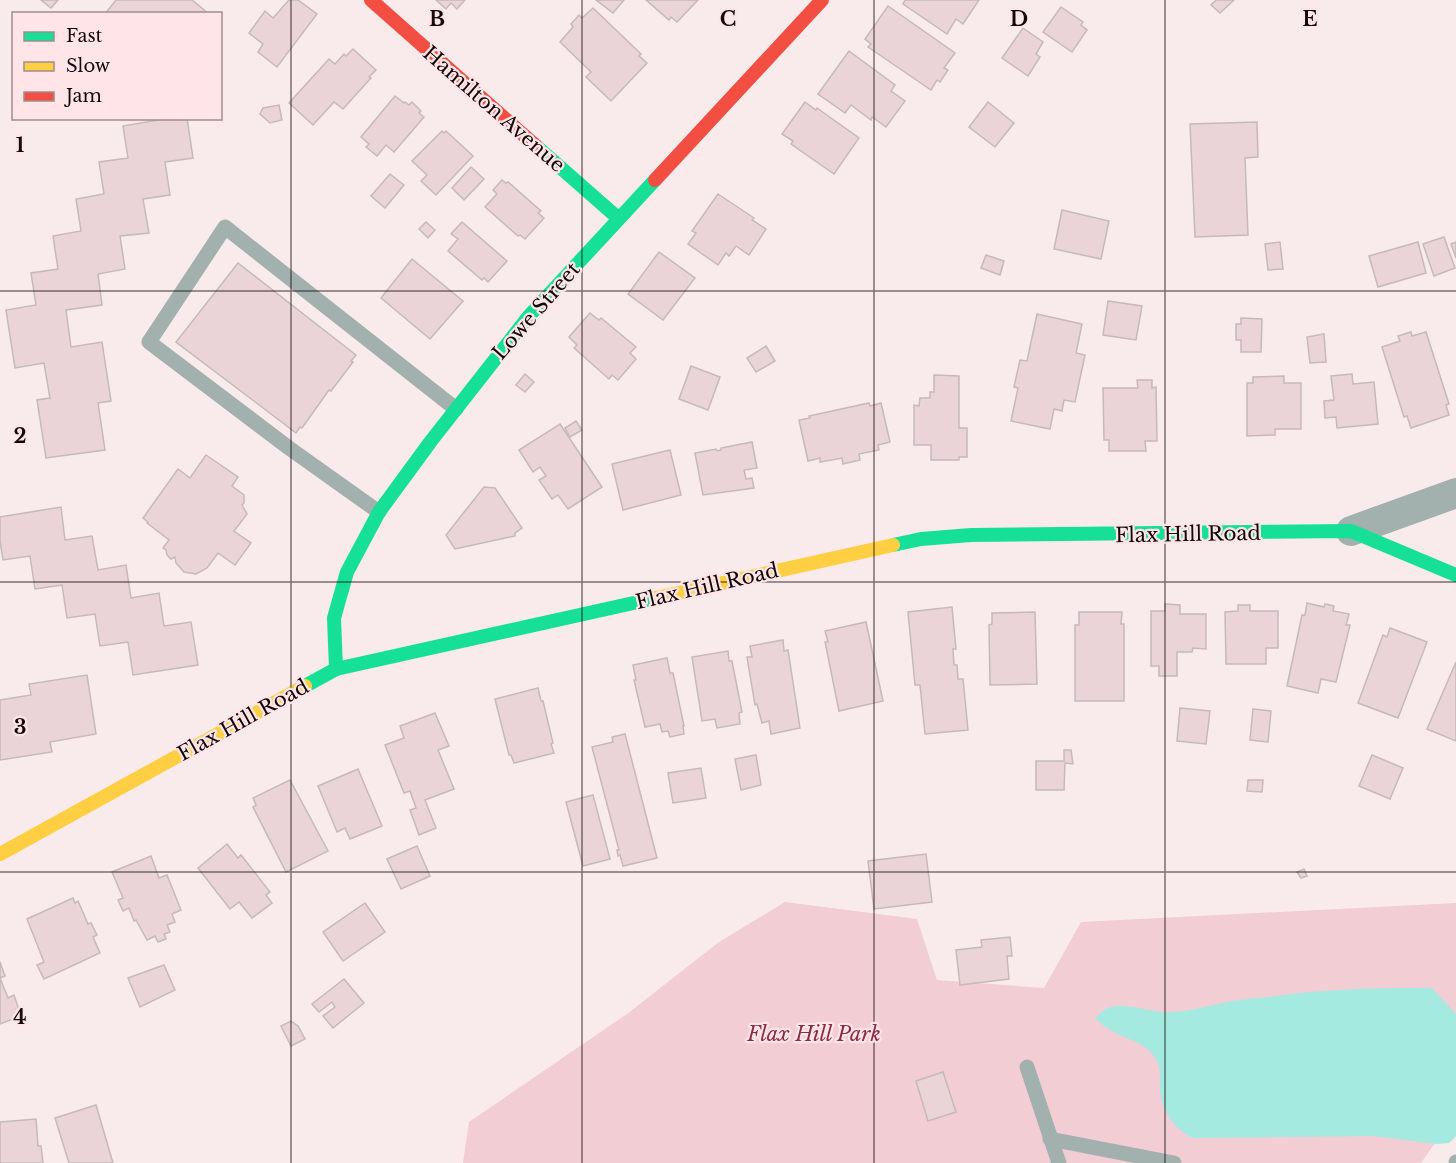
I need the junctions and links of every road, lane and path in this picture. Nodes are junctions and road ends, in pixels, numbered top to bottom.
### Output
1 (371, 0) edge
2 (822, 0) edge
3 (618, 218) junction
4 (456, 409) junction
5 (1456, 493) edge
6 (379, 512) junction
7 (1351, 531) junction
8 (1456, 575) edge
9 (336, 669) junction
10 (0, 854) edge
11 (1027, 1067) dead end
12 (1050, 1139) junction
13 (1059, 1163) edge
14 (1173, 1163) edge

1 - 3 main road, Hamilton Avenue
2 - 3 main road, Lowe Street
3 - 4 main road, Lowe Street
4 - 6 main road, Lowe Street
4 - 6 lane
5 - 7 street
6 - 9 main road, Lowe Street
7 - 8 main road, Flax Hill Road
7 - 9 main road, Flax Hill Road
9 - 10 main road, Flax Hill Road
11 - 12 lane
12 - 13 lane
12 - 14 lane

